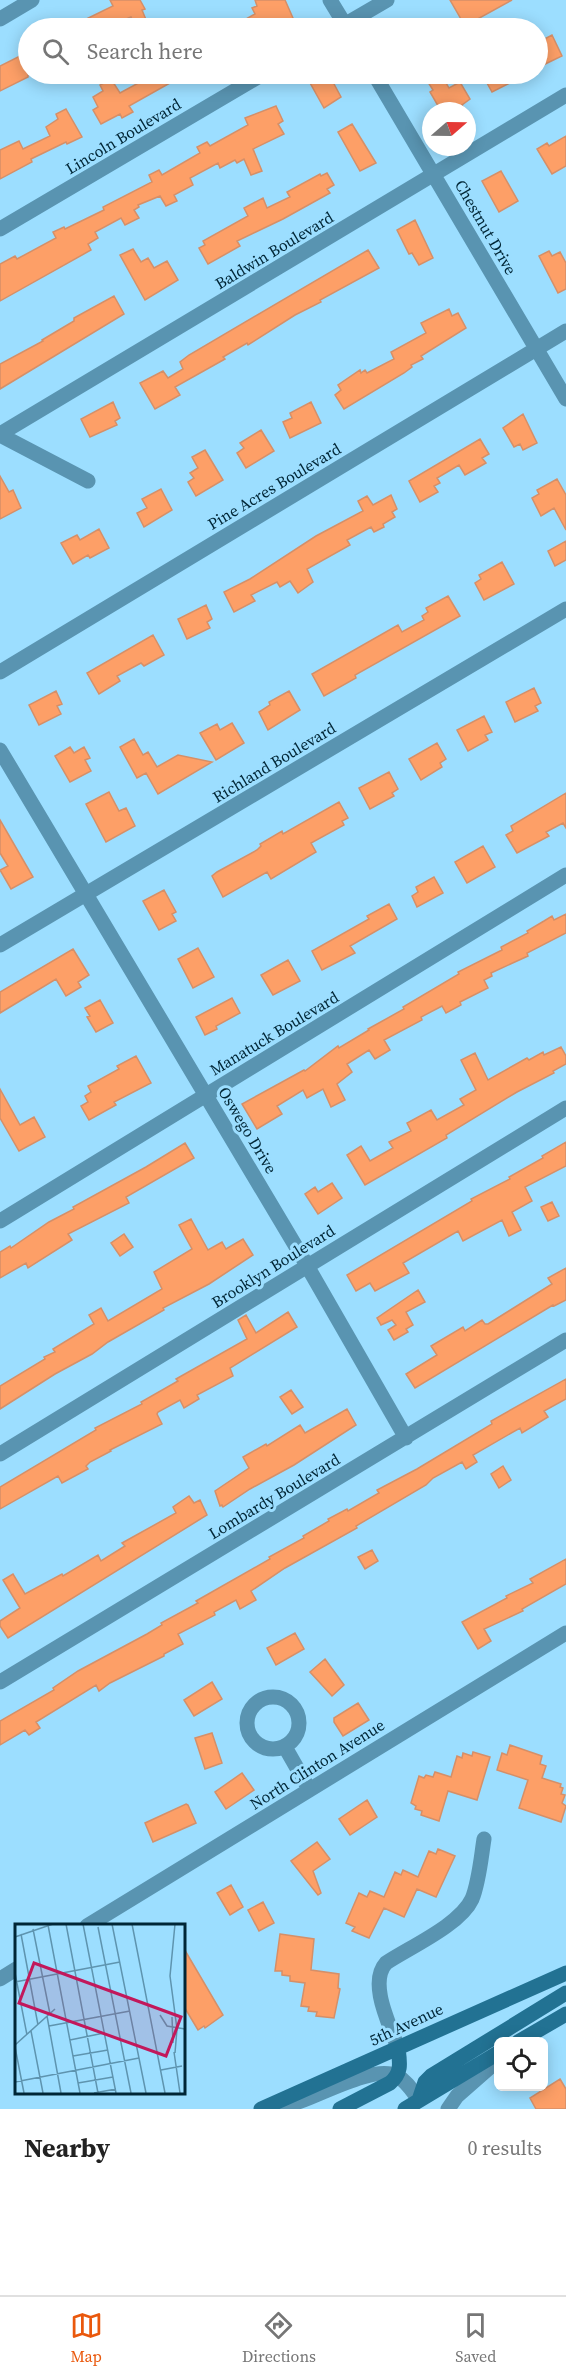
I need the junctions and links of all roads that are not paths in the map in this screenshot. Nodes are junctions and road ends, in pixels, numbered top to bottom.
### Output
1 (33, 0) edge
2 (330, 0) edge
3 (387, 0) edge
4 (339, 18) edge
5 (358, 18) edge
6 (0, 19) edge
7 (246, 84) edge
8 (380, 84) edge
9 (566, 95) edge
10 (434, 174) junction
11 (0, 229) edge
12 (566, 331) edge
13 (536, 349) junction
14 (566, 399) edge
15 (0, 434) edge
16 (88, 481) dead end
17 (566, 609) edge
18 (0, 672) edge
19 (0, 750) edge
20 (566, 875) edge
21 (85, 895) junction
22 (0, 945) edge
23 (206, 1096) junction
24 (566, 1108) edge
25 (1, 1218) edge
26 (307, 1265) junction
27 (566, 1340) edge
28 (406, 1438) junction
29 (0, 1454) edge
30 (566, 1634) edge
31 (0, 1682) edge
32 (285, 1747) dead end
33 (309, 1789) junction
34 (484, 1839) dead end
35 (90, 1924) edge
36 (15, 1970) edge
37 (566, 1974) edge
38 (0, 1979) edge
39 (566, 1993) edge
40 (566, 2014) edge
41 (527, 2037) edge
42 (398, 2048) junction
43 (494, 2056) edge
44 (494, 2064) edge
45 (398, 2076) junction
46 (420, 2105) edge
47 (263, 2109) edge
48 (340, 2109) edge
49 (405, 2109) edge
50 (448, 2109) edge

1 - 6 street
2 - 4 street
3 - 5 street
7 - 11 street, Lincoln Boulevard
8 - 10 street, Chestnut Drive
9 - 10 street, Baldwin Boulevard
10 - 13 street, Chestnut Drive
10 - 15 street, Baldwin Boulevard
12 - 13 street, Pine Acres Boulevard
13 - 14 street, Chestnut Drive
13 - 18 street, Pine Acres Boulevard
15 - 16 street
17 - 21 street, Richland Boulevard
19 - 21 street, Oswego Drive
20 - 23 street, Manatuck Boulevard
21 - 22 street, Richland Boulevard
21 - 23 street, Oswego Drive
23 - 25 street, Manatuck Boulevard
23 - 26 street, Oswego Drive
24 - 26 street, Brooklyn Boulevard
26 - 28 street, Oswego Drive
26 - 29 street, Brooklyn Boulevard
27 - 28 street, Lombardy Boulevard
28 - 31 street, Lombardy Boulevard
30 - 33 street, North Clinton Avenue
32 - 33 street
33 - 35 street, North Clinton Avenue
34 - 42 street
36 - 38 street
37 - 42 main road, 5th Avenue
39 - 46 main road
40 - 41 main road
42 - 45 main road
42 - 46 street
42 - 47 main road, 5th Avenue
43 - 46 main road
44 - 50 street
45 - 46 street
45 - 47 street
45 - 48 main road
46 - 49 main road

